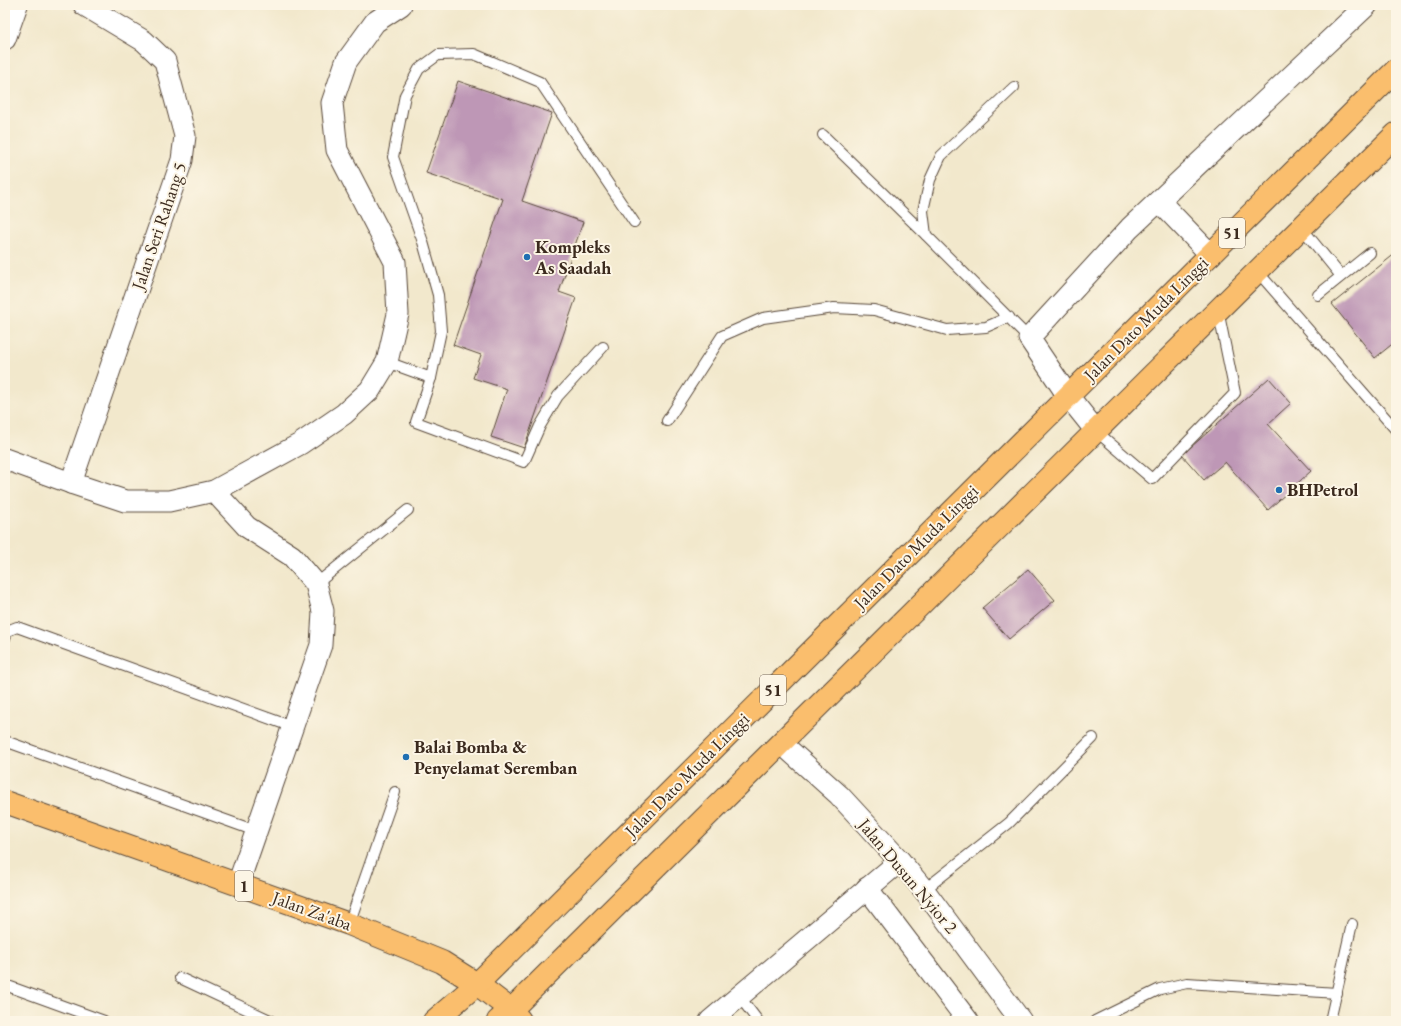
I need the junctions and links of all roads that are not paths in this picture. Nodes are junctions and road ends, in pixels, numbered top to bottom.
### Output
1 (18, 5) edge
2 (84, 5) edge
3 (400, 5) edge
4 (1368, 5) edge
5 (5, 39) edge
6 (1396, 70) edge
7 (1014, 87) dead end
8 (1396, 134) edge
9 (823, 135) dead end
10 (1159, 201) junction
11 (634, 222) dead end
12 (1301, 227) junction
13 (926, 235) junction
14 (1370, 253) dead end
15 (1211, 254) junction
16 (1257, 272) junction
17 (1342, 276) junction
18 (1318, 295) dead end
19 (1218, 310) junction
20 (1009, 317) junction
21 (1029, 338) junction
22 (603, 346) dead end
23 (387, 362) junction
24 (431, 378) junction
25 (1068, 396) junction
26 (667, 421) dead end
27 (1396, 430) edge
28 (1096, 431) junction
29 (5, 459) edge
30 (71, 483) junction
31 (214, 491) junction
32 (408, 510) dead end
33 (316, 584) junction
34 (5, 638) edge
35 (293, 727) junction
36 (1093, 738) dead end
37 (5, 741) edge
38 (781, 743) junction
39 (395, 792) dead end
40 (5, 802) edge
41 (256, 831) junction
42 (900, 861) junction
43 (238, 884) junction
44 (867, 888) junction
45 (924, 890) junction
46 (349, 924) junction
47 (1352, 924) dead end
48 (180, 978) dead end
49 (477, 984) junction
50 (5, 985) edge
51 (1337, 993) junction
52 (739, 996) junction
53 (510, 1017) edge
54 (104, 1021) edge
55 (272, 1021) edge
56 (434, 1021) edge
57 (710, 1021) edge
58 (758, 1021) edge
59 (968, 1021) edge
60 (1021, 1021) edge
61 (1095, 1021) edge
62 (1330, 1021) edge

1 - 5 street
2 - 30 street, Jalan Seri Rahang 5
3 - 23 street
4 - 10 street
6 - 15 highway, Jalan Dato Muda Linggi / 51
7 - 13 lane
8 - 12 highway, 51
9 - 13 lane
10 - 15 street
10 - 21 street
11 - 24 lane
12 - 16 highway, 51
12 - 17 lane
13 - 20 lane
14 - 17 lane
15 - 25 highway, Jalan Dato Muda Linggi / 51
16 - 19 highway, 51
16 - 27 lane
17 - 18 lane
19 - 28 highway, 51
19 - 28 lane
20 - 21 lane
20 - 26 lane
21 - 25 street
22 - 24 lane
23 - 24 lane
23 - 31 street
25 - 28 street
25 - 49 highway, Jalan Dato Muda Linggi / 51
28 - 38 highway, 51
29 - 30 street
30 - 31 street
31 - 33 street
32 - 33 lane
33 - 35 street
34 - 35 lane
35 - 41 street
36 - 45 lane
37 - 41 lane
38 - 42 street, Jalan Dusun Nyior 2
38 - 53 highway, 51
39 - 46 lane
40 - 43 highway, Jalan Za'aba / 1
41 - 43 street
42 - 44 street
42 - 45 street, Jalan Dusun Nyior 2
43 - 46 highway, Jalan Za'aba / 1
44 - 52 street
44 - 59 street
45 - 60 street, Jalan Dusun Nyior 2
46 - 49 highway, Jalan Za'aba / 1
47 - 51 lane
48 - 55 lane
49 - 53 highway, 1
49 - 56 highway, Jalan Dato Muda Linggi / 51
50 - 54 lane
51 - 61 lane
51 - 62 lane
52 - 57 street
52 - 58 lane

